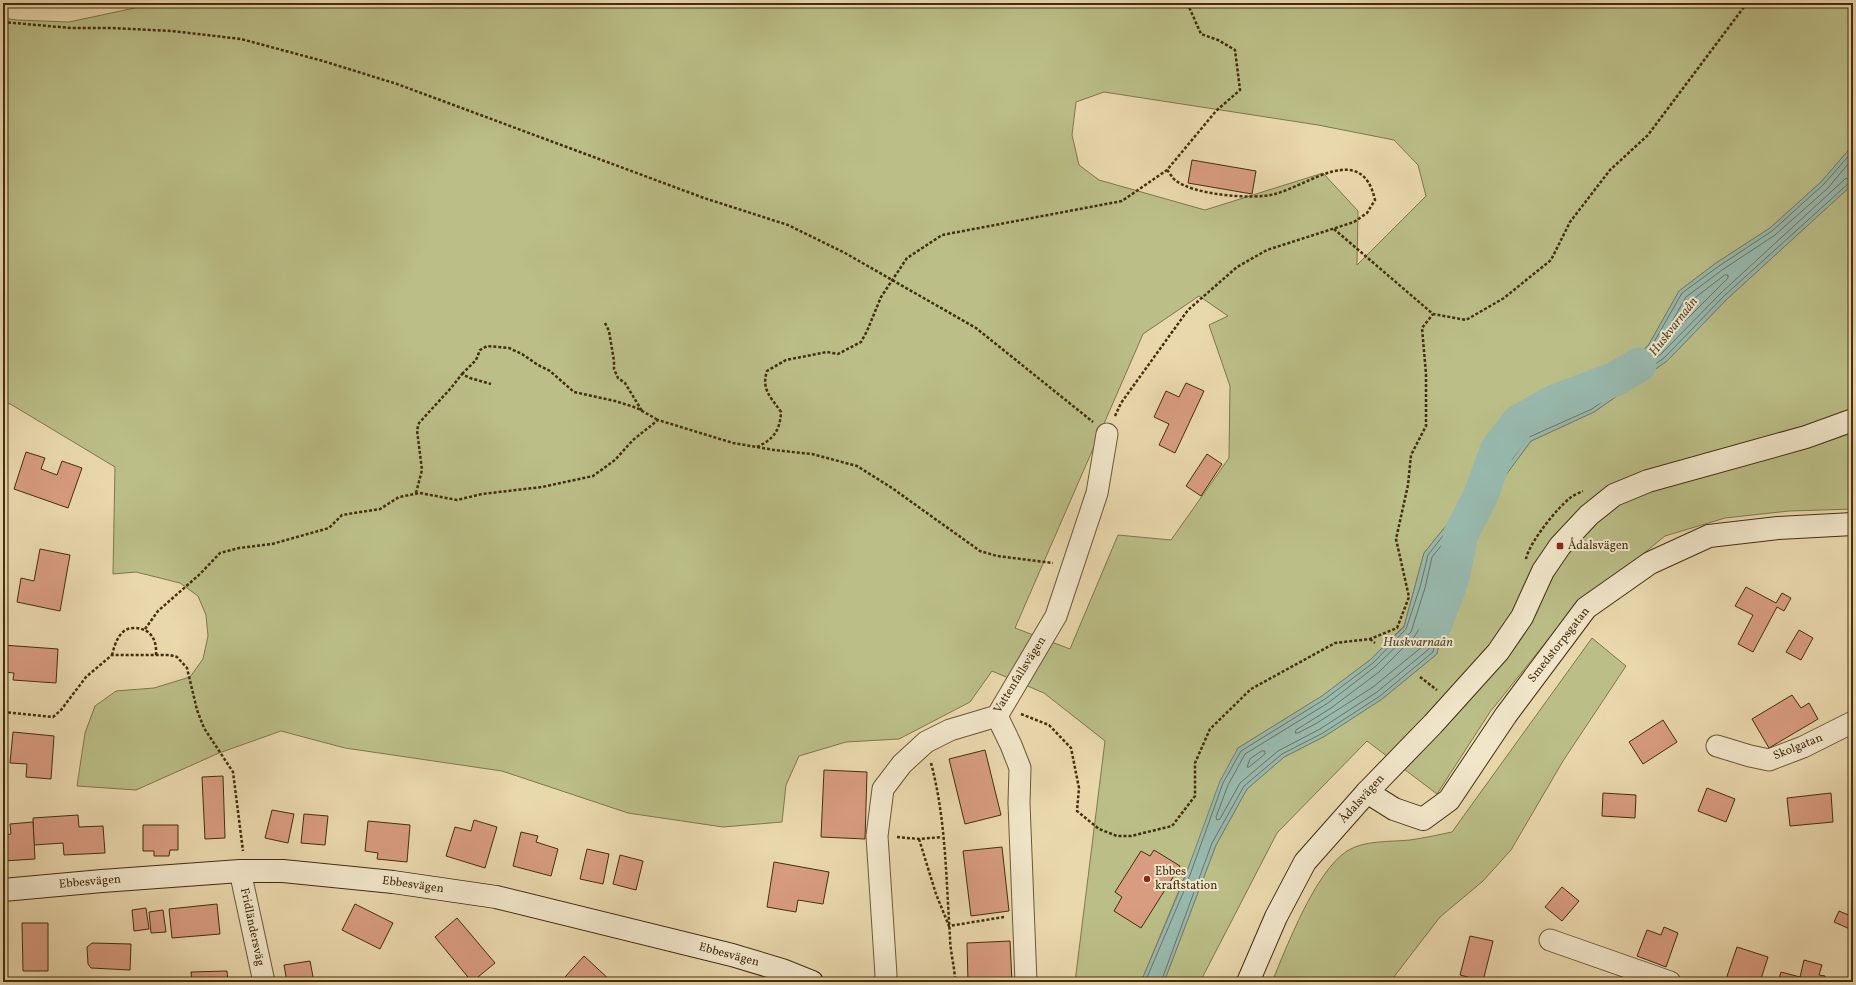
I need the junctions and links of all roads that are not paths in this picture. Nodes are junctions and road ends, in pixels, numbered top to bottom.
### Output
1 (1853, 420) edge
2 (1107, 434) road end
3 (1853, 524) edge
4 (997, 716) junction
5 (1853, 722) edge
6 (1717, 746) dead end
7 (1367, 792) junction
8 (243, 871) junction
9 (3, 890) edge
10 (1550, 940) dead end
11 (264, 982) edge
12 (812, 982) edge
13 (885, 982) edge
14 (1026, 982) edge
15 (1248, 982) edge
16 (1670, 982) edge

1 - 7 street, Ådalsvägen
2 - 4 street, Vattenfallsvägen
3 - 7 street, Smedstorpsgatan
4 - 13 street, Vattenfallsvägen
4 - 14 street
5 - 6 street, Skolgatan
7 - 15 street, Ådalsvägen
8 - 9 street, Ebbesvägen
8 - 11 street, Fridländersväg
8 - 12 street, Ebbesvägen
10 - 16 street

